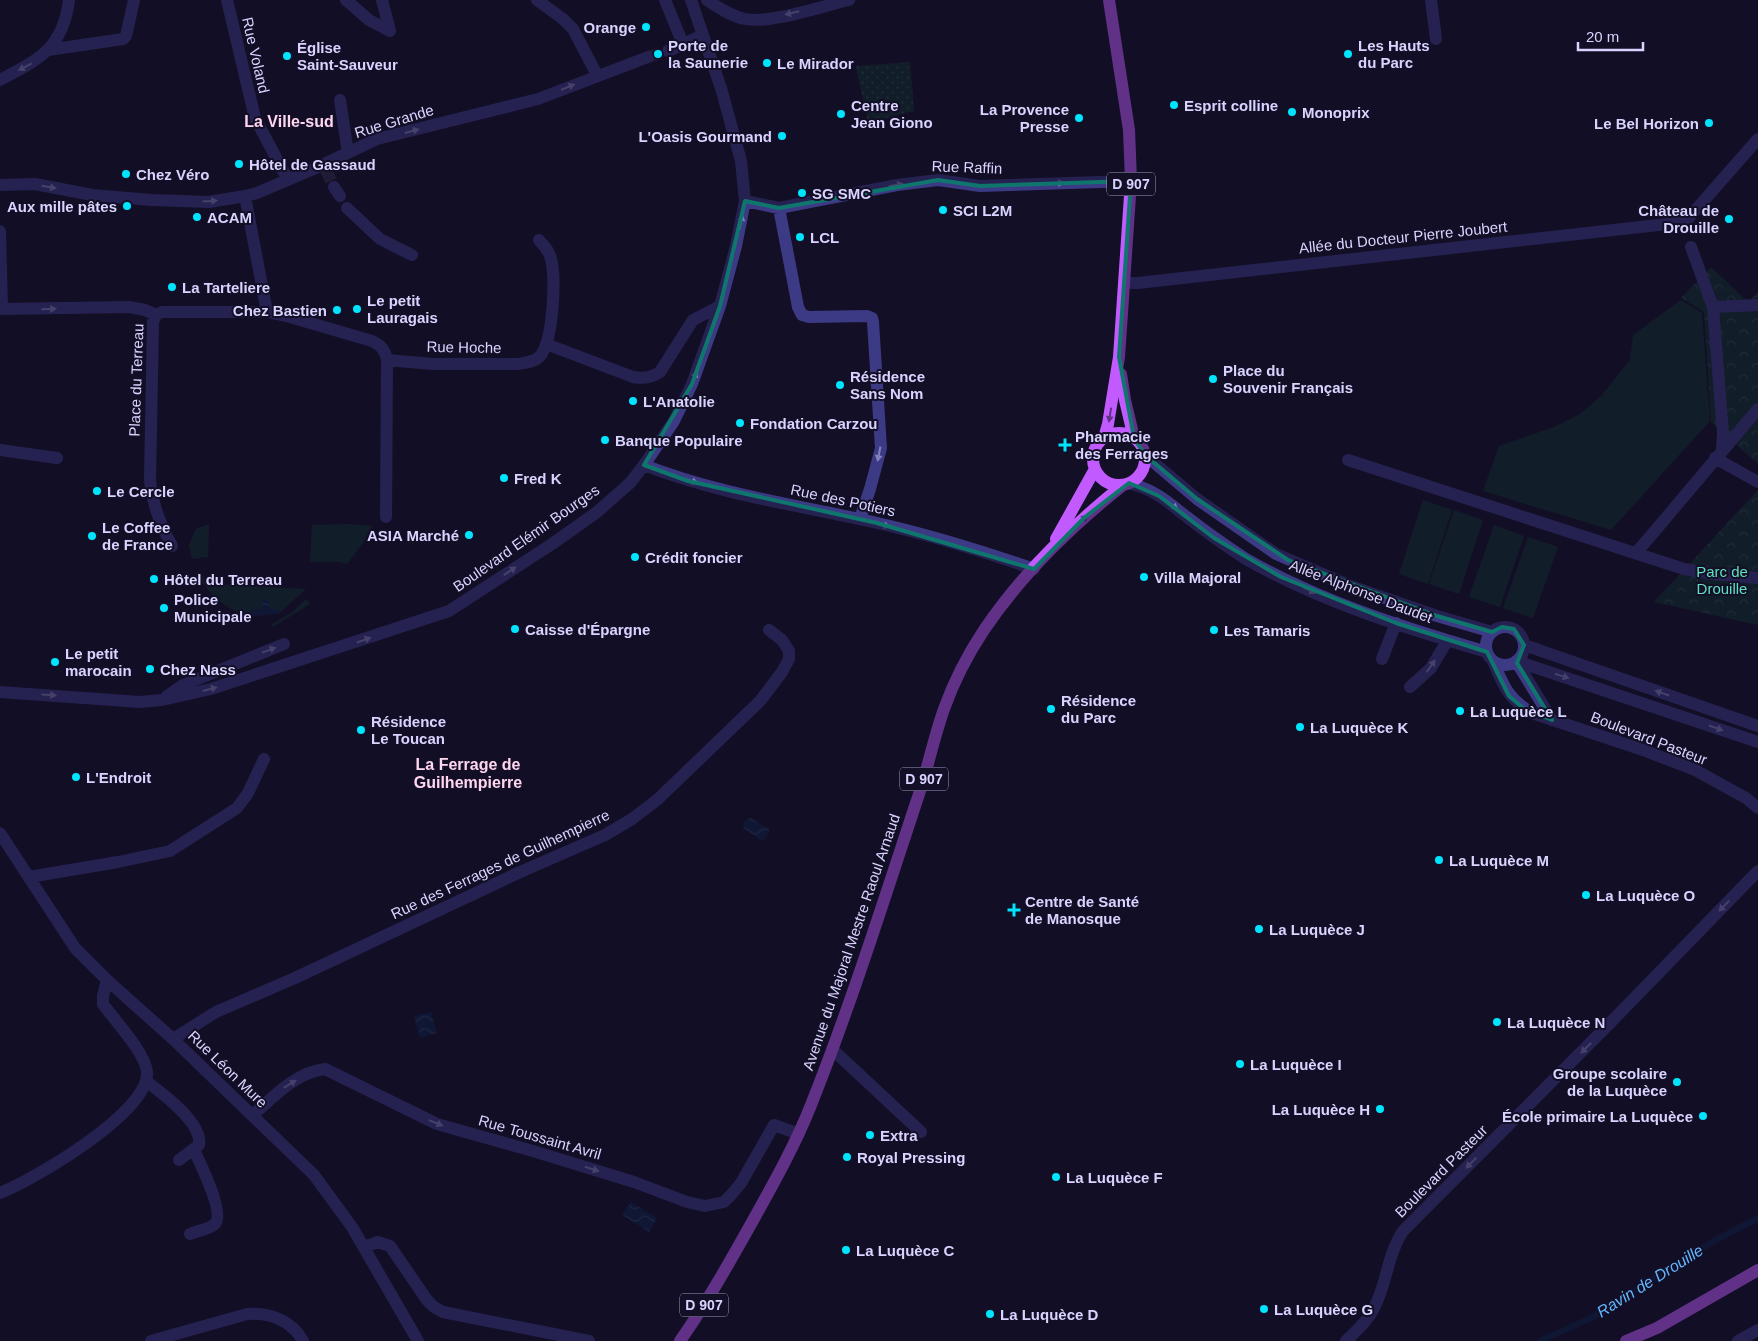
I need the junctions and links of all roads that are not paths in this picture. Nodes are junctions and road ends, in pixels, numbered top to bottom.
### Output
1 (69, 0) edge
2 (134, 0) edge
3 (227, 0) edge
4 (346, 0) edge
5 (382, 0) edge
6 (537, 0) edge
7 (665, 0) edge
8 (691, 0) edge
9 (706, 0) edge
10 (849, 0) edge
11 (1109, 0) edge
12 (1431, 0) edge
13 (702, 35) junction
14 (1436, 39) dead end
15 (682, 44) junction
16 (48, 50) junction
17 (668, 51) tunnel mouth
18 (648, 57) tunnel mouth
19 (597, 75) junction
20 (0, 80) edge
21 (340, 100) dead end
22 (1758, 139) edge
23 (348, 152) junction
24 (288, 180) junction
25 (1131, 181) junction
26 (0, 185) edge
27 (245, 196) junction
28 (745, 201) junction
29 (347, 208) dead end
30 (779, 208) junction
31 (0, 231) edge
32 (539, 240) dead end
33 (1691, 247) dead end
34 (412, 255) dead end
35 (1124, 284) junction
36 (1758, 305) edge
37 (720, 306) junction
38 (1712, 307) junction
39 (1, 309) edge
40 (266, 312) junction
41 (156, 315) junction
42 (546, 344) junction
43 (1119, 358) junction
44 (387, 360) junction
45 (1758, 409) edge
46 (1104, 438) junction
47 (1134, 438) junction
48 (0, 450) edge
49 (1719, 454) junction
50 (1145, 455) junction
51 (56, 458) dead end
52 (1348, 460) dead end
53 (644, 465) junction
54 (1095, 469) junction
55 (1758, 482) edge
56 (1126, 484) junction
57 (386, 517) dead end
58 (860, 519) junction
59 (172, 546) dead end
60 (1637, 552) junction
61 (1047, 554) junction
62 (1034, 569) junction
63 (1758, 578) edge
64 (1396, 623) junction
65 (770, 630) dead end
66 (1492, 632) junction
67 (1447, 641) junction
68 (284, 644) dead end
69 (1524, 645) junction
70 (1490, 656) junction
71 (1382, 659) dead end
72 (1516, 661) junction
73 (1410, 687) dead end
74 (0, 692) edge
75 (162, 700) junction
76 (1552, 720) junction
77 (1758, 726) edge
78 (1758, 742) edge
79 (264, 760) dead end
80 (1758, 808) edge
81 (0, 833) edge
82 (1758, 871) edge
83 (29, 877) junction
84 (107, 980) junction
85 (173, 1039) junction
86 (832, 1049) junction
87 (146, 1081) junction
88 (253, 1115) junction
89 (921, 1132) dead end
90 (799, 1134) junction
91 (194, 1150) junction
92 (180, 1160) dead end
93 (0, 1193) edge
94 (190, 1234) dead end
95 (364, 1247) junction
96 (1758, 1270) edge
97 (1758, 1330) edge
98 (151, 1341) edge
99 (303, 1341) edge
100 (418, 1341) edge
101 (589, 1341) edge
102 (680, 1341) edge
103 (1346, 1341) edge
104 (1626, 1341) edge
105 (1738, 1341) edge

1 - 16 street
2 - 16 street
3 - 24 street, Rue Voland
4 - 5 street
6 - 19 street
7 - 15 street
8 - 13 street, Boulevard Elémir Bourges
10 -> 9 street
11 - 25 main road, D 907
12 - 14 street
13 - 15 street
13 - 28 street, Boulevard Elémir Bourges
15 - 17 street
16 -> 20 street
18 - 19 street, Rue Grande
23 -> 19 street, Rue Grande
21 - 23 street
22 - 35 street, Allée du Docteur Pierre Joubert
23 - 24 street, Rue Grande
24 - 27 street, Rue Grande
30 -> 25 street, Rue Raffin
25 - 35 main road, D 907
26 -> 27 street, Rue Grande
27 - 40 street
28 - 30 street, Rue Raffin
37 -> 28 street, Boulevard Elémir Bourges
29 - 34 street
30 -> 58 street
31 - 39 street
32 - 42 street
33 - 38 street
35 - 43 main road, D 907
36 - 38 street
37 - 42 street
53 -> 37 street, Boulevard Elémir Bourges
38 - 49 street
39 -> 41 street
40 - 41 street, Place du Terreau
40 - 44 street, Place du Terreau
41 - 59 street, Place du Terreau
42 - 44 street, Rue Hoche
43 -> 46 main road, D 907
43 - 47 main road, D 907
44 - 57 street
45 - 49 street
46 - 47 main road
46 - 54 main road
47 - 50 main road
48 - 51 street
49 - 55 street
49 - 60 street
50 - 56 main road
50 - 66 street, Allée Alphonse Daudet
52 - 60 street
53 -> 58 street, Rue des Potiers
75 -> 53 street, Boulevard Elémir Bourges
54 - 56 main road
54 - 61 main road, Avenue du Majoral Mestre Raoul Arnaud / D 907
61 -> 56 main road, Avenue du Majoral Mestre Raoul Arnaud
56 -> 64 street, Allée Alphonse Daudet
58 -> 62 street, Rue des Potiers
60 - 63 street
61 - 62 main road, Avenue du Majoral Mestre Raoul Arnaud / D 907
62 - 86 main road, Avenue du Majoral Mestre Raoul Arnaud / D 907
64 - 67 street, Allée Alphonse Daudet
64 - 71 street
65 - 85 street, Rue des Ferrages de Guilhempierre
66 - 69 street
66 - 70 street
67 - 70 street, Allée Alphonse Daudet
73 -> 67 street
75 -> 68 street
69 - 72 street
77 -> 69 street
70 - 72 street
70 - 76 street, Boulevard Pasteur
72 - 76 street
72 -> 78 street
74 -> 75 street, Boulevard Elémir Bourges
76 - 80 street, Boulevard Pasteur
79 - 83 street
81 - 83 street, Rue Léon Mure
82 -> 103 street, Boulevard Pasteur
83 - 84 street, Rue Léon Mure
84 - 85 street, Rue Léon Mure
84 - 87 street
85 - 88 street, Rue Léon Mure
86 - 89 street
86 - 90 main road, Avenue du Majoral Mestre Raoul Arnaud / D 907
87 - 91 street
87 - 93 street
88 -> 90 street, Rue Toussaint Avril
88 - 95 street, Rue Léon Mure
90 - 102 main road, Avenue du Majoral Mestre Raoul Arnaud / D 907
91 - 92 street
91 - 94 street
95 - 100 street, Rue Léon Mure
95 - 101 street
96 - 104 main road
97 - 105 street
98 - 99 street

